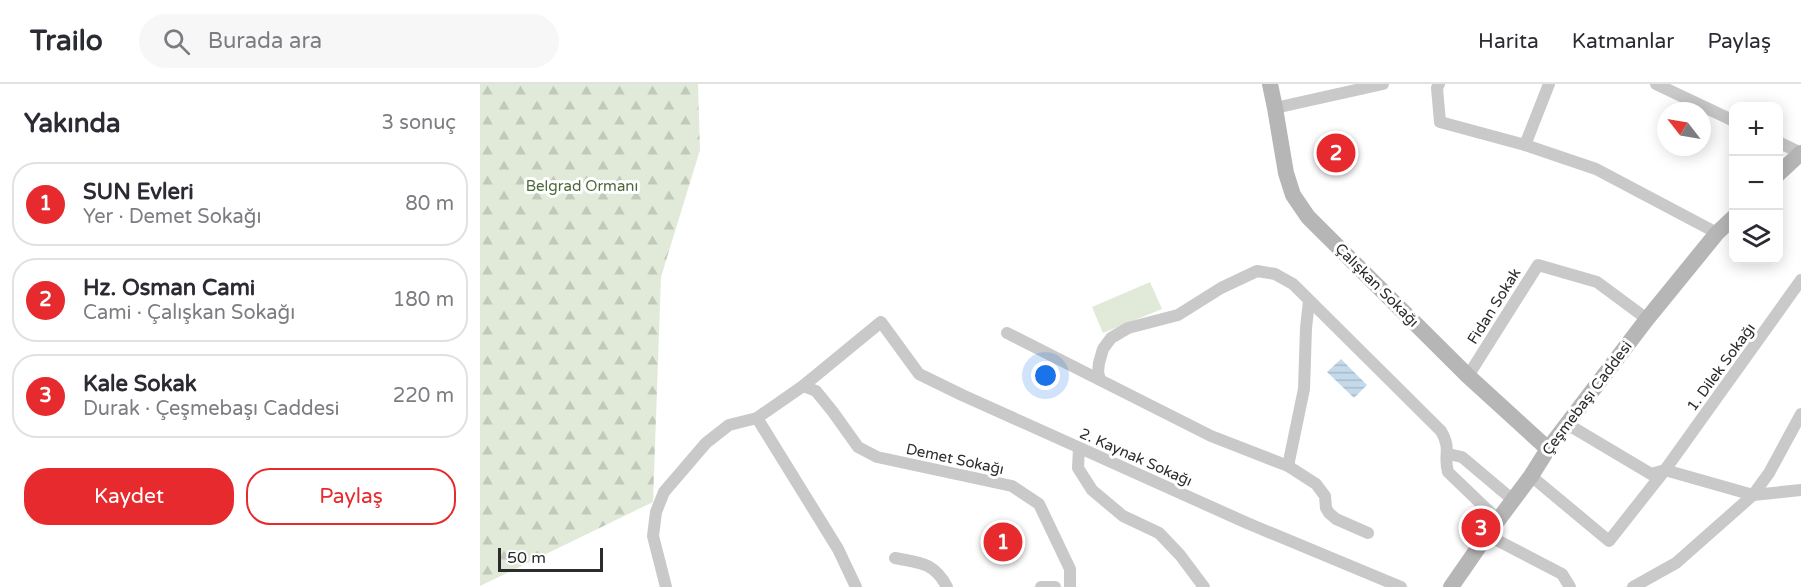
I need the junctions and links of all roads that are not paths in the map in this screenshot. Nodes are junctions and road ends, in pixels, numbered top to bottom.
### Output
1 (1270, 84) edge
2 (1383, 84) edge
3 (1549, 84) edge
4 (1656, 84) edge
5 (1435, 85) edge
6 (1275, 108) junction
7 (1729, 119) edge
8 (1783, 144) edge
9 (1525, 145) junction
10 (1801, 153) edge
11 (1783, 170) edge
12 (1729, 221) edge
13 (1717, 232) junction
14 (1801, 280) edge
15 (1309, 301) junction
16 (1647, 319) junction
17 (1007, 333) dead end
18 (1468, 376) junction
19 (1100, 380) junction
20 (802, 386) junction
21 (1801, 414) edge
22 (757, 418) junction
23 (1567, 424) junction
24 (1079, 448) junction
25 (1548, 449) junction
26 (1448, 454) junction
27 (1288, 466) junction
28 (1665, 470) junction
29 (1531, 476) junction
30 (1801, 491) edge
31 (1753, 495) junction
32 (1513, 500) junction
33 (1498, 519) junction
34 (1368, 534) dead end
35 (1487, 535) junction
36 (895, 558) dead end
37 (666, 587) edge
38 (856, 587) edge
39 (947, 587) edge
40 (1041, 587) edge
41 (1055, 587) edge
42 (1070, 587) edge
43 (1204, 587) edge
44 (1401, 587) edge
45 (1451, 587) edge
46 (1570, 587) edge
47 (1633, 587) edge

1 - 6 main road, Çalışkan Sokağı
2 - 6 street
3 - 9 street
4 - 7 street
5 - 9 street
6 - 18 main road, Çalışkan Sokağı
8 - 10 street
9 - 13 street
10 - 11 main road
12 - 13 main road, Çeşmebaşı Caddesi
13 - 16 main road, Çeşmebaşı Caddesi
14 - 28 street, 1. Dilek Sokağı
15 - 19 street
15 - 26 street
15 - 27 street
16 - 18 street, Fidan Sokak
16 - 23 main road, Çeşmebaşı Caddesi
17 - 19 street
18 - 25 main road, Çalışkan Sokağı
19 - 27 street
20 - 22 street
20 - 24 street, 2. Kaynak Sokağı
20 - 42 street, Demet Sokağı
21 - 31 street
22 - 37 street
22 - 38 street
23 - 25 main road, Çeşmebaşı Caddesi
23 - 28 street
24 - 43 street
24 - 44 street, 2. Kaynak Sokağı
25 - 29 main road, Çeşmebaşı Caddesi
26 - 32 street
26 - 33 street
27 - 34 street
28 - 29 street, 1. Dilek Sokağı
28 - 31 street
29 - 32 main road, Çeşmebaşı Caddesi
30 - 31 street
31 - 47 street
32 - 33 main road, Çeşmebaşı Caddesi
33 - 35 main road, Çeşmebaşı Caddesi
35 - 45 main road, Çeşmebaşı Caddesi
35 - 46 street
36 - 39 street
40 - 41 street

